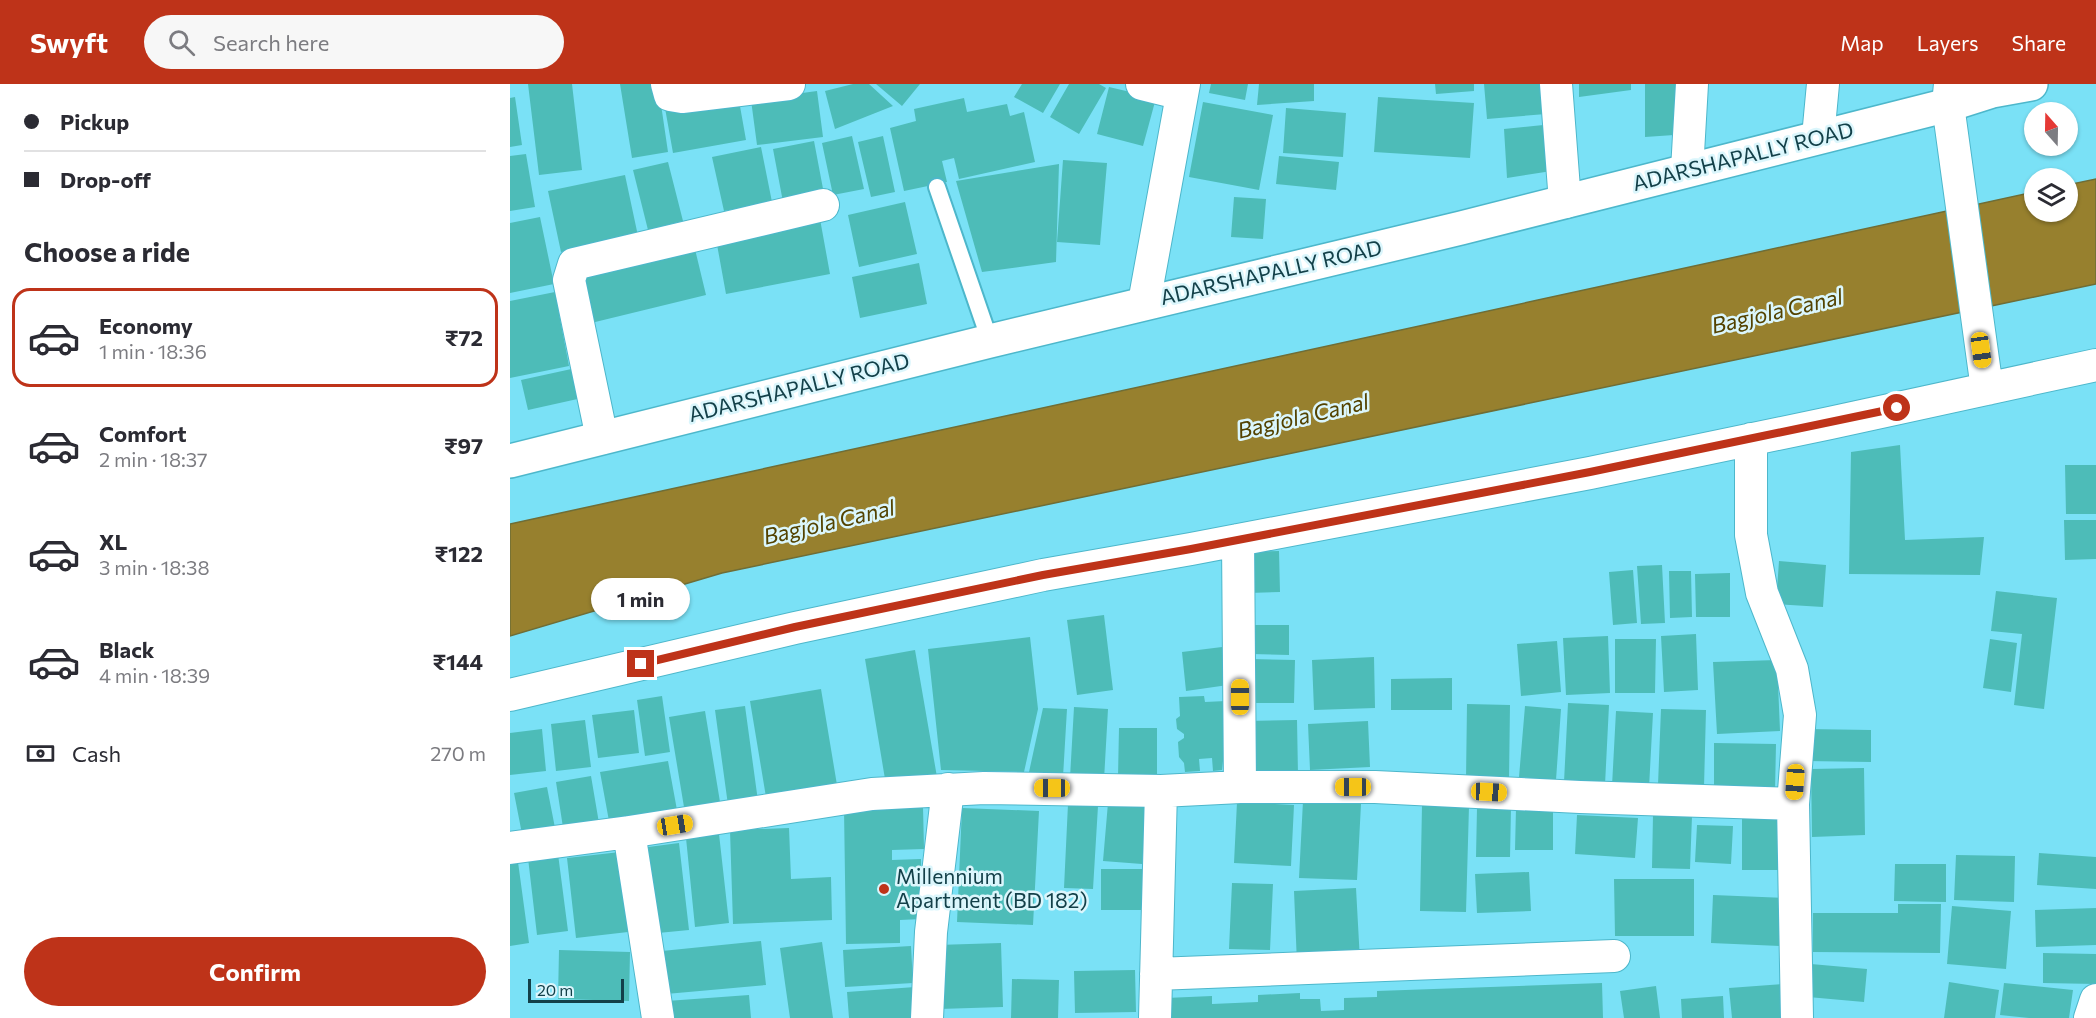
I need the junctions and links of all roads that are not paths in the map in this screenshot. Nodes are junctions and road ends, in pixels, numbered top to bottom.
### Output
1 (667, 84) edge
2 (789, 84) edge
3 (1142, 84) edge
4 (1556, 84) edge
5 (1692, 84) edge
6 (1823, 84) edge
7 (2031, 84) edge
8 (1183, 89) edge
9 (1949, 94) edge
10 (1818, 137) junction
11 (1687, 170) junction
12 (937, 187) dead end
13 (1565, 202) junction
14 (823, 205) dead end
15 (1144, 303) junction
16 (990, 341) junction
17 (2096, 365) edge
18 (1987, 389) junction
19 (602, 438) junction
20 (1751, 439) junction
21 (510, 461) edge
22 (1238, 540) junction
23 (510, 695) edge
24 (1240, 787) junction
25 (948, 789) junction
26 (1161, 791) junction
27 (1793, 804) junction
28 (629, 832) junction
29 (510, 848) edge
30 (1614, 956) dead end
31 (1156, 974) junction
32 (2096, 1000) edge
33 (658, 1018) edge
34 (927, 1018) edge
35 (1155, 1018) edge
36 (1797, 1018) edge
37 (2090, 1018) edge

1 - 2 street
3 - 8 street
4 - 13 street
5 - 11 street
6 - 10 street
7 - 9 street, ADARSHAPALLY ROAD
8 - 15 street
9 - 10 street, ADARSHAPALLY ROAD
9 - 18 street
10 - 11 street, ADARSHAPALLY ROAD
11 - 13 street, ADARSHAPALLY ROAD
12 - 16 lane
13 - 15 street, ADARSHAPALLY ROAD
14 - 19 street
15 - 16 street, ADARSHAPALLY ROAD
16 - 19 street, ADARSHAPALLY ROAD
17 - 18 street
18 - 20 street
19 - 21 street, ADARSHAPALLY ROAD
20 - 22 street
20 - 27 street
22 - 23 street
22 - 24 street
24 - 26 street
24 - 27 street
25 - 26 street
25 - 28 street
25 - 34 street
26 - 31 street
27 - 36 street
28 - 29 street
28 - 33 street
30 - 31 street
31 - 35 street
32 - 37 street

